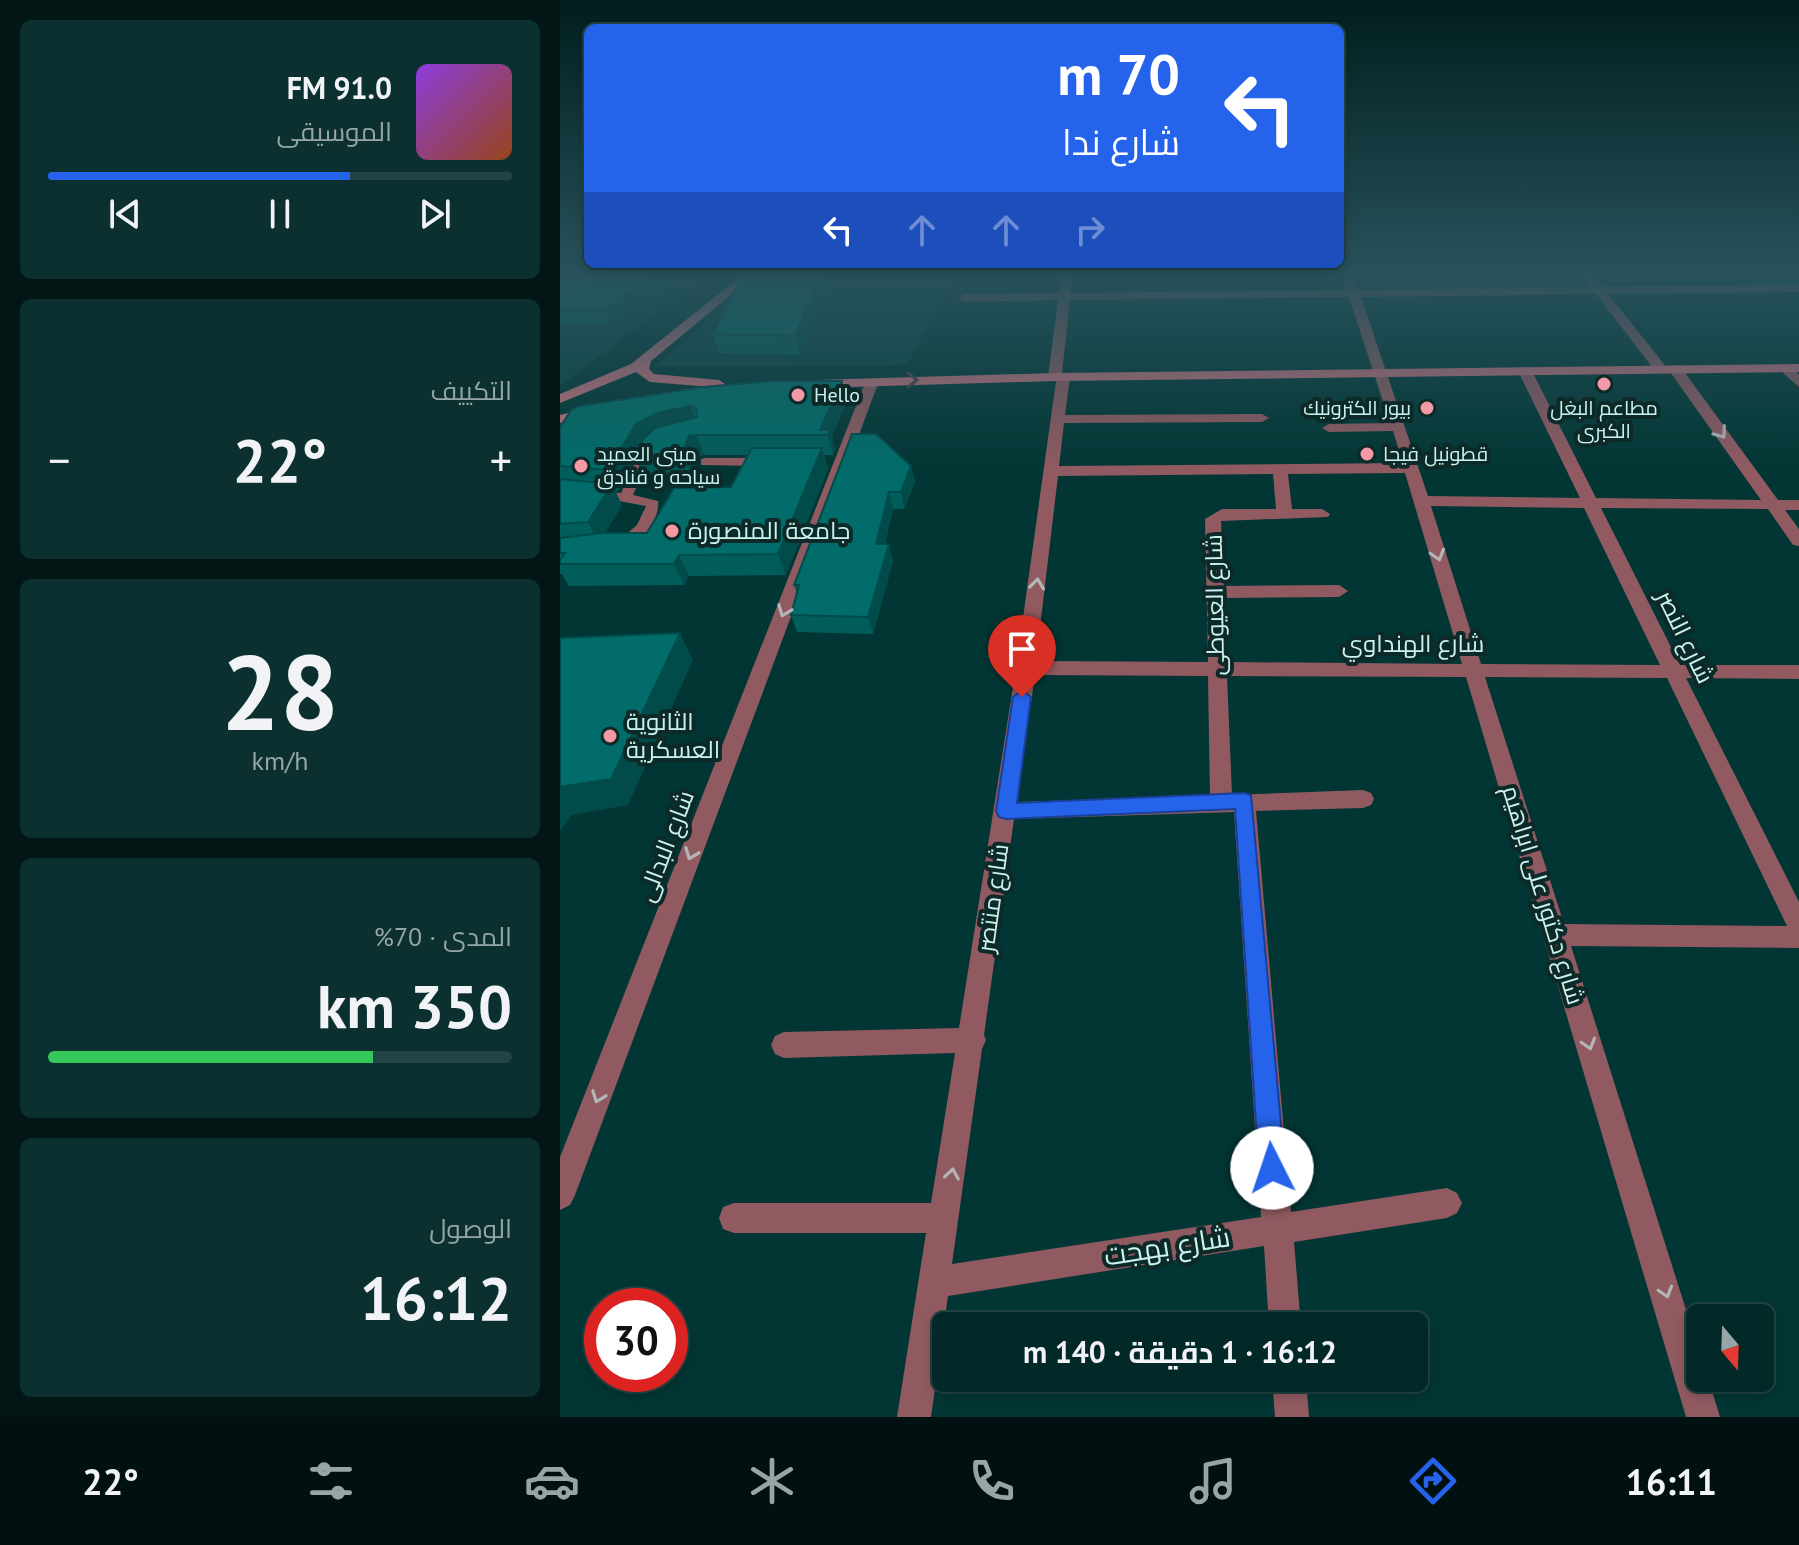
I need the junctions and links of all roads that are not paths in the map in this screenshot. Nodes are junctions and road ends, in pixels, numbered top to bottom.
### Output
1 (673, 337) edge
2 (1061, 337) edge
3 (1370, 337) edge
4 (1640, 337) edge
5 (645, 360) junction
6 (1793, 368) edge
7 (1668, 369) junction
8 (1525, 371) junction
9 (1383, 373) junction
10 (1059, 377) junction
11 (872, 381) junction
12 (1799, 383) edge
13 (794, 385) edge
14 (683, 396) edge
15 (560, 399) edge
16 (603, 409) edge
17 (1262, 418) dead end
18 (560, 419) edge
19 (1058, 419) junction
20 (1399, 427) junction
21 (1329, 428) dead end
22 (659, 439) edge
23 (705, 462) dead end
24 (777, 462) edge
25 (1412, 468) junction
26 (1280, 469) junction
27 (1051, 471) junction
28 (560, 492) edge
29 (625, 498) junction
30 (1422, 501) junction
31 (1590, 503) junction
32 (1773, 505) junction
33 (1799, 505) edge
34 (1284, 514) junction
35 (1322, 514) dead end
36 (1799, 541) edge
37 (608, 551) edge
38 (1339, 591) dead end
39 (1215, 592) junction
40 (1026, 668) junction
41 (1217, 669) junction
42 (1474, 670) junction
43 (1673, 671) junction
44 (1799, 672) edge
45 (1363, 799) dead end
46 (1232, 801) junction
47 (1006, 811) junction
48 (1799, 926) edge
49 (1556, 935) junction
50 (1799, 937) edge
51 (973, 1040) junction
52 (784, 1045) dead end
53 (560, 1195) edge
54 (1447, 1203) dead end
55 (734, 1218) dead end
56 (945, 1218) junction
57 (1277, 1229) junction
58 (935, 1282) junction
59 (1284, 1312) edge
60 (1290, 1392) edge
61 (914, 1417) edge
62 (1292, 1417) edge
63 (1703, 1417) edge

1 - 5 main road
2 - 10 street, شارع منتصر
3 - 9 street, شارع دكتور على ابراهيم
4 - 7 street
5 - 14 main road
5 - 15 main road
6 - 7 main road
6 - 12 street
7 - 8 main road
7 -> 32 street
8 - 9 main road
8 - 31 street, شارع النصر
9 - 10 main road
9 - 20 street, شارع دكتور على ابراهيم
11 -> 10 main road
10 - 19 street, شارع منتصر
11 - 13 main road
11 -> 53 street, شارع البدالى
16 - 18 main road
17 - 19 street
19 - 27 street, شارع منتصر
20 - 21 street
20 - 25 street, شارع دكتور على ابراهيم
22 - 29 lane
23 - 24 lane
25 - 26 street
25 - 30 street, شارع دكتور على ابراهيم
26 - 27 street
26 - 34 street
40 -> 27 street, شارع منتصر
28 - 29 lane
29 - 37 lane
30 - 31 street
30 -> 42 street, شارع دكتور على ابراهيم
31 - 32 street
31 - 43 street, شارع النصر
32 - 33 street
32 - 36 street
34 - 35 street, شارع العيوطى
34 - 39 street, شارع العيوطى
38 - 39 street
39 - 41 street, شارع العيوطى
40 - 41 street, شارع الهنداوي
40 - 47 street, شارع منتصر
41 - 42 street, شارع الهنداوي
41 - 46 street, شارع العيوطى
42 - 43 street, شارع الهنداوي
42 - 49 street, شارع دكتور على ابراهيم
43 - 44 street, شارع الهنداوي
43 - 48 street, شارع النصر
45 - 46 street
46 - 47 street
46 - 57 street, شارع العيوطى
47 - 51 street, شارع منتصر
49 - 50 street
49 -> 63 street, شارع دكتور على ابراهيم
51 - 52 street
56 -> 51 street, شارع منتصر
54 - 57 street, شارع بهجت
55 - 56 street
56 - 58 street, شارع منتصر
57 - 58 street, شارع بهجت
57 - 59 street, شارع العيوطى
58 - 61 street, شارع منتصر
60 - 62 street

